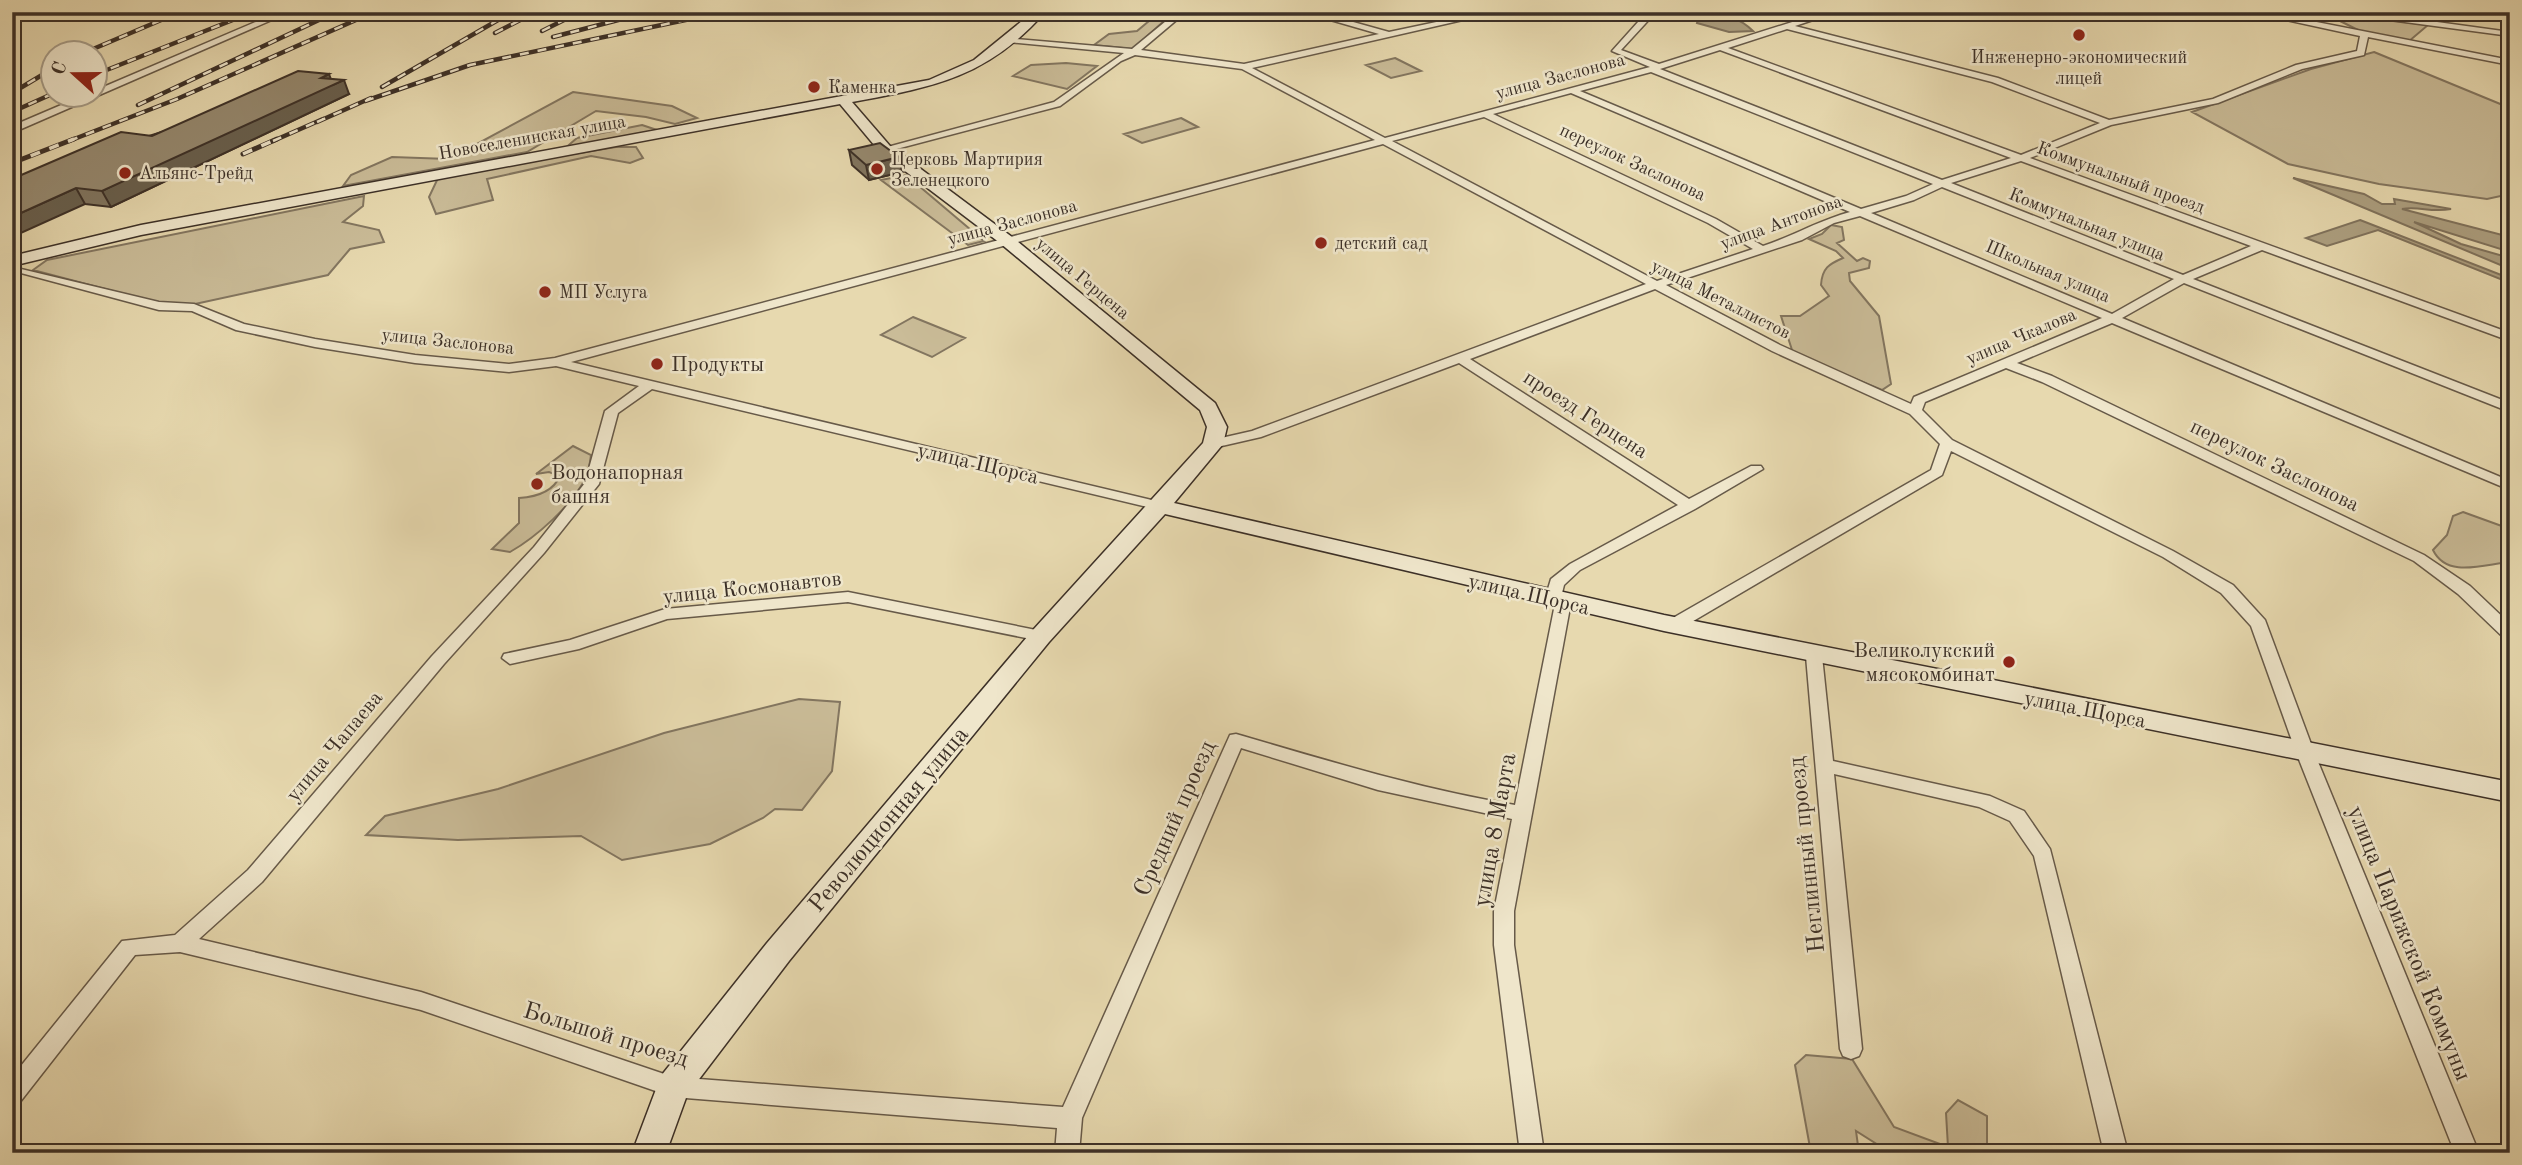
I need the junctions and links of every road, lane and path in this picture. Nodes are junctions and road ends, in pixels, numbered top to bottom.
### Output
1 (286, 12) edge
2 (1040, 12) edge
3 (1182, 12) edge
4 (1282, 12) edge
5 (1652, 12) edge
6 (1833, 12) edge
7 (2253, 12) edge
8 (2298, 12) edge
9 (1472, 13) edge
10 (2321, 13) edge
11 (2276, 17) junction
12 (1788, 27) junction
13 (2364, 34) junction
14 (2510, 34) edge
15 (1391, 35) junction
16 (1008, 40) junction
17 (1721, 48) junction
18 (1134, 52) junction
19 (2510, 64) edge
20 (1244, 66) junction
21 (1656, 68) junction
22 (1573, 91) junction
23 (843, 100) junction
24 (1485, 114) junction
25 (2109, 122) junction
26 (12, 130) edge
27 (1387, 140) junction
28 (885, 149) junction
29 (2021, 158) junction
30 (1941, 185) junction
31 (1862, 211) junction
32 (1006, 240) junction
33 (2261, 246) junction
34 (1762, 250) junction
35 (12, 261) edge
36 (25, 271) dead end
37 (2181, 280) junction
38 (1655, 285) junction
39 (2113, 317) junction
40 (2510, 337) edge
41 (1460, 358) junction
42 (556, 362) junction
43 (2004, 363) junction
44 (652, 383) junction
45 (2510, 408) edge
46 (1915, 411) junction
47 (1947, 443) junction
48 (1213, 444) junction
49 (1756, 469) dead end
50 (2510, 486) edge
51 (1160, 506) junction
52 (1690, 506) junction
53 (1558, 600) junction
54 (1672, 626) junction
55 (2510, 634) edge
56 (1041, 636) junction
57 (1814, 656) junction
58 (510, 658) dead end
59 (2305, 752) junction
60 (1824, 765) junction
61 (2510, 792) edge
62 (1524, 814) junction
63 (180, 943) junction
64 (1851, 1049) dead end
65 (673, 1087) junction
66 (12, 1095) edge
67 (1070, 1118) junction
68 (649, 1153) edge
69 (1067, 1153) edge
70 (1532, 1153) edge
71 (2116, 1153) edge
72 (2467, 1153) edge

1 - 26 street
2 - 16 main road, Новоселенинская улица
3 - 18 street
4 - 15 street
5 - 21 street, Коммунальная улица
6 - 12 street, улица Заслонова
7 - 11 street
8 - 11 street
9 - 15 street
10 - 13 street
10 - 14 street
11 - 13 street
12 - 17 street, улица Заслонова
12 - 25 street
13 - 19 street
13 - 25 street, улица Антонова
15 - 20 street
16 - 18 street, улица Металлистов
16 - 23 main road, Новоселенинская улица
17 - 21 street, улица Заслонова
17 - 29 street, Коммунальный проезд
18 - 20 street, улица Металлистов
18 - 28 street
20 - 27 street, улица Металлистов
21 - 22 street, улица Заслонова
21 - 30 street, Коммунальная улица
22 - 24 street, улица Заслонова
22 - 31 street, Школьная улица
23 - 28 main road, улица Герцена
23 - 35 main road, Новоселенинская улица
24 - 27 street, улица Заслонова
24 - 34 street, переулок Заслонова
25 - 29 street, улица Антонова
27 - 32 street, улица Заслонова
27 - 38 street, улица Металлистов
28 - 32 main road, улица Герцена
29 - 30 street, улица Антонова
29 - 33 street, Коммунальный проезд
30 - 31 street, улица Антонова
30 - 37 street, Коммунальная улица
31 - 34 street, улица Антонова
31 - 39 street, Школьная улица
32 - 42 street, улица Заслонова
32 - 48 main road, улица Герцена
33 - 37 street, улица Чкалова
33 - 40 street, Коммунальный проезд
34 - 38 street, улица Антонова
36 - 42 street, улица Заслонова
37 - 39 street, улица Чкалова
37 - 45 street, Коммунальная улица
38 - 41 street, улица Антонова
38 - 46 street, улица Металлистов
39 - 43 street, улица Чкалова
39 - 50 street, Школьная улица
41 - 48 street, улица Антонова
41 - 52 street, проезд Герцена
42 - 44 street, улица Щорса
43 - 46 street, улица Чкалова
43 - 55 street, переулок Заслонова
44 - 51 street, улица Щорса
44 - 63 street, улица Чапаева
46 - 47 street, улица Металлистов
47 - 54 street
47 - 59 street, улица Металлистов
48 - 51 main road
49 - 52 street
51 - 53 main road, улица Щорса
51 - 56 main road, Революционная улица
52 - 53 street
53 - 54 main road, улица Щорса
53 - 62 street, улица 8 Марта
54 - 57 main road, улица Щорса
56 - 58 street, улица Космонавтов
56 - 65 main road, Революционная улица
57 - 59 main road, улица Щорса
57 - 60 street, Неглинный проезд
59 - 61 main road, улица Щорса
59 - 72 street, улица Парижской Коммуны
60 - 64 street, Неглинный проезд
60 - 71 street
62 - 67 street, Средний проезд
62 - 70 street, улица 8 Марта
63 - 65 street, Большой проезд
63 - 66 street
65 - 67 street, Большой проезд
65 - 68 main road, Революционная улица
67 - 69 street, Средний проезд

